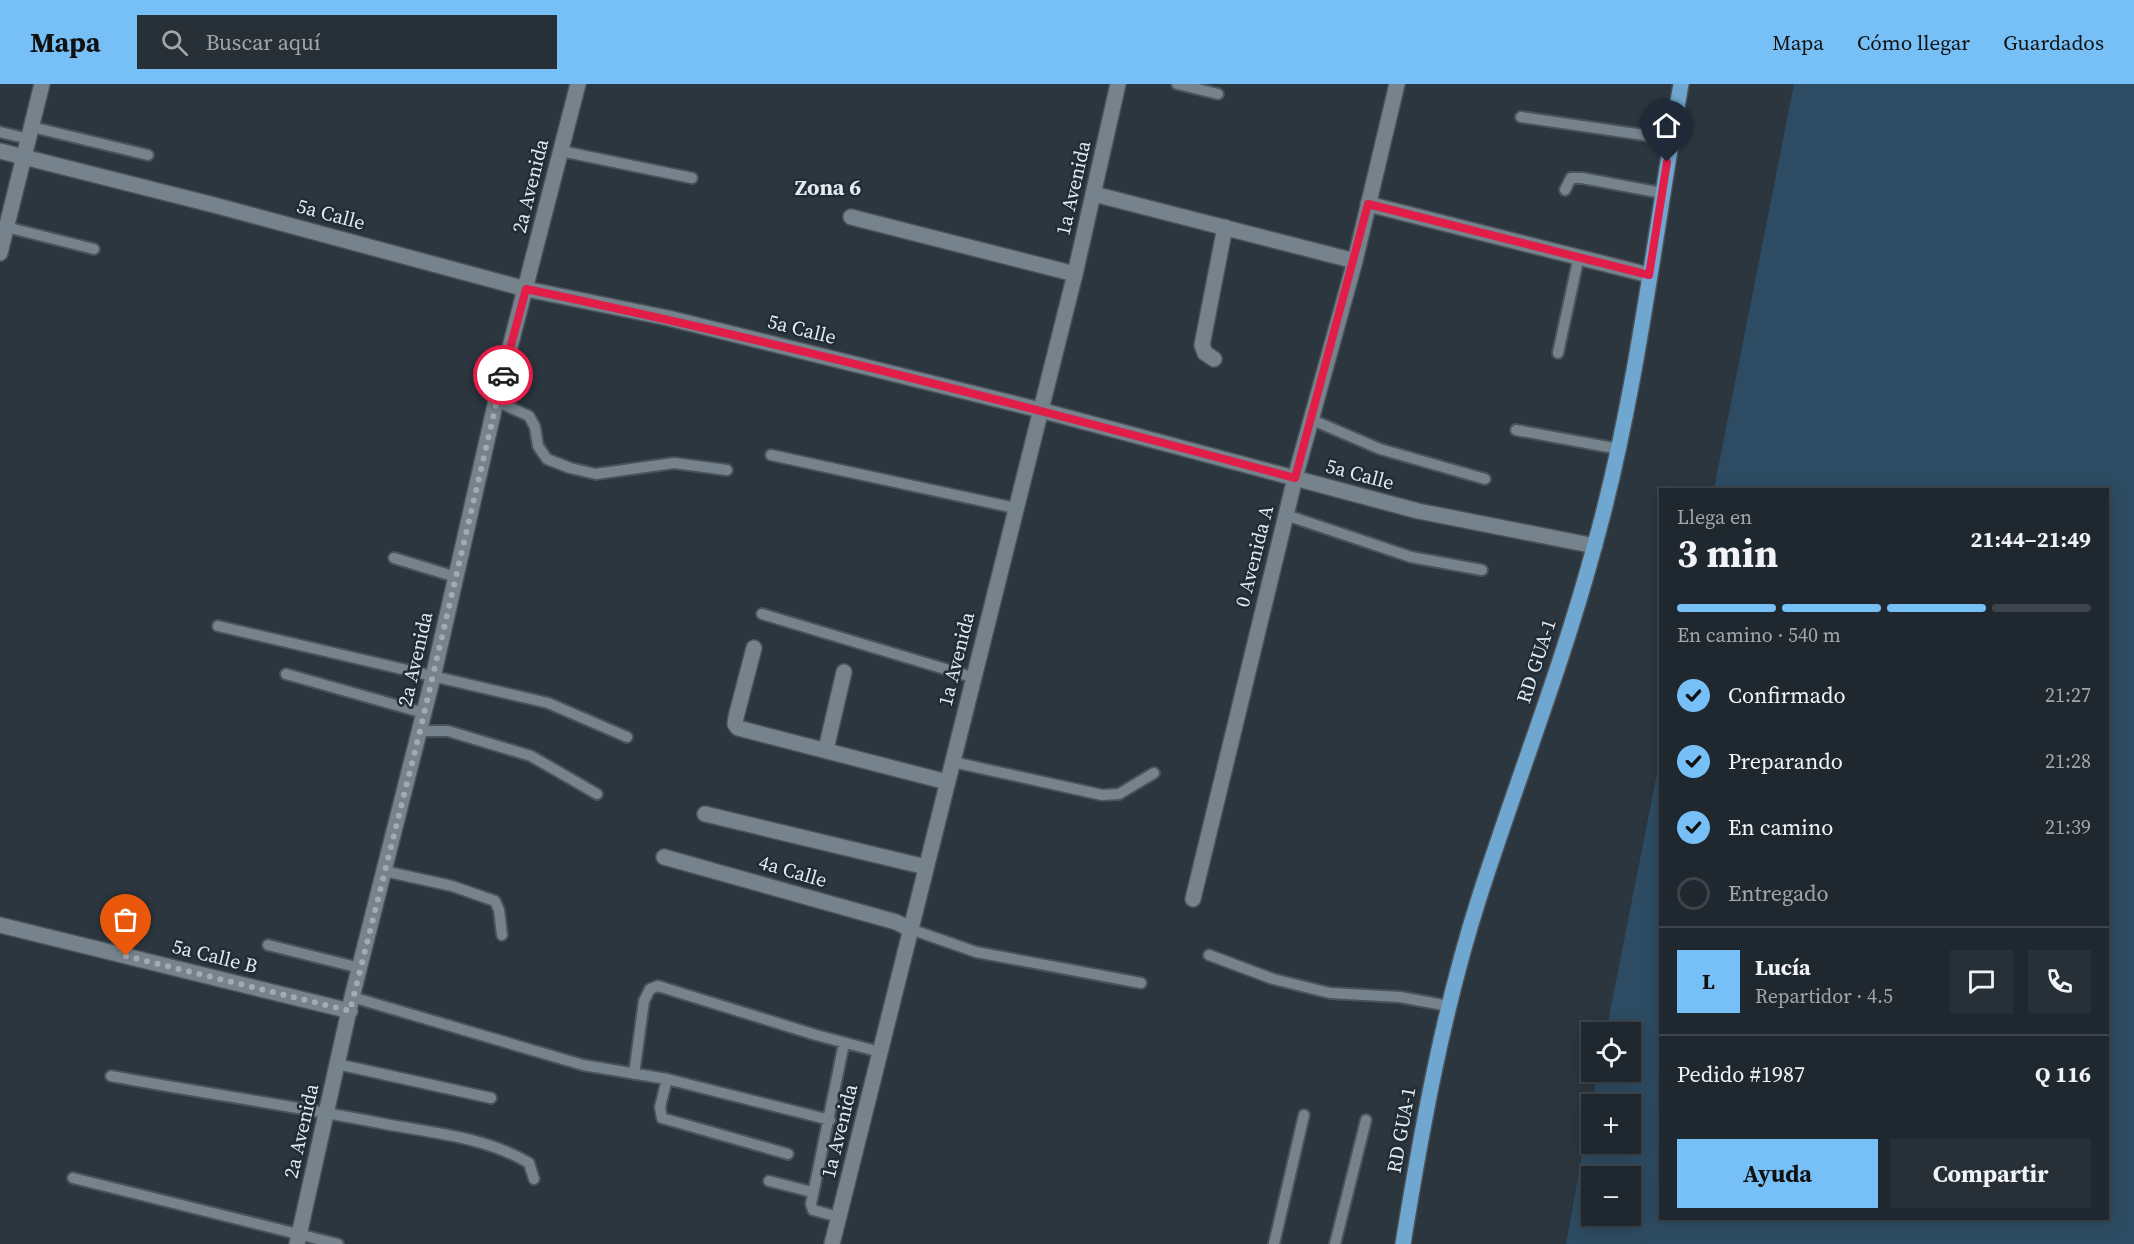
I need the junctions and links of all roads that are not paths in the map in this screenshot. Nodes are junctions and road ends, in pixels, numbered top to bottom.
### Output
1 (42, 84) edge
2 (578, 84) edge
3 (1118, 84) edge
4 (1177, 84) edge
5 (1397, 84) edge
6 (1681, 84) edge
7 (1218, 94) dead end
8 (1521, 117) dead end
9 (0, 132) edge
10 (30, 133) junction
11 (1671, 139) junction
12 (0, 151) edge
13 (561, 152) junction
14 (148, 155) dead end
15 (25, 157) junction
16 (692, 177) dead end
17 (1565, 190) dead end
18 (1662, 193) junction
19 (1094, 194) junction
20 (1368, 204) junction
21 (851, 217) dead end
22 (6, 227) junction
23 (1225, 227) junction
24 (94, 249) dead end
25 (0, 253) edge
26 (1579, 256) junction
27 (1354, 261) junction
28 (1076, 274) junction
29 (1649, 275) junction
30 (526, 289) junction
31 (1558, 353) dead end
32 (1214, 359) dead end
33 (496, 401) junction
34 (1040, 410) junction
35 (1310, 419) junction
36 (1516, 430) dead end
37 (1618, 449) junction
38 (771, 455) dead end
39 (727, 470) dead end
40 (1295, 478) junction
41 (1485, 479) dead end
42 (1015, 508) junction
43 (1286, 515) junction
44 (1595, 546) junction
45 (394, 558) dead end
46 (1482, 570) dead end
47 (456, 577) junction
48 (762, 614) dead end
49 (218, 626) dead end
50 (754, 648) dead end
51 (844, 672) dead end
52 (286, 674) dead end
53 (433, 677) junction
54 (972, 677) junction
55 (424, 713) junction
56 (420, 731) junction
57 (627, 737) dead end
58 (826, 749) junction
59 (953, 762) junction
60 (1154, 773) dead end
61 (947, 782) junction
62 (597, 794) dead end
63 (705, 814) dead end
64 (664, 857) dead end
65 (926, 867) junction
66 (384, 871) junction
67 (1193, 899) dead end
68 (0, 925) edge
69 (910, 929) junction
70 (502, 935) dead end
71 (268, 945) dead end
72 (1209, 956) dead end
73 (360, 968) junction
74 (1141, 983) dead end
75 (351, 1004) junction
76 (1449, 1006) junction
77 (844, 1043) junction
78 (880, 1052) junction
79 (337, 1064) junction
80 (634, 1074) junction
81 (111, 1076) dead end
82 (667, 1079) junction
83 (491, 1098) dead end
84 (326, 1111) junction
85 (1304, 1115) dead end
86 (830, 1120) junction
87 (1366, 1120) dead end
88 (788, 1154) dead end
89 (73, 1178) dead end
90 (534, 1179) dead end
91 (770, 1180) dead end
92 (812, 1192) junction
93 (839, 1217) junction
94 (298, 1239) edge
95 (835, 1243) edge
96 (338, 1244) edge
97 (1274, 1244) edge
98 (1335, 1244) edge
99 (1403, 1244) edge

1 - 10 street
2 - 13 street, 2a Avenida
3 - 19 street, 1a Avenida
4 - 7 lane
5 - 20 street, 0 Avenida A
6 - 11 main road, RD GUA-1
8 - 11 lane
9 - 10 lane
10 - 14 lane
10 - 15 street
11 - 18 main road, RD GUA-1
12 - 15 street, 5a Calle
13 - 16 lane
13 - 30 street, 2a Avenida
15 - 22 street
15 - 30 street, 5a Calle
17 - 18 lane
18 - 29 main road, RD GUA-1
19 - 23 street
19 - 28 street, 1a Avenida
20 - 26 street
20 - 27 street, 0 Avenida A
21 - 28 street
22 - 24 lane
22 - 25 street
23 - 27 street
23 - 32 street
26 - 29 street
26 - 31 lane
27 - 35 street, 0 Avenida A
28 - 34 street, 1a Avenida
29 - 37 main road, RD GUA-1
30 - 33 street, 2a Avenida
30 - 34 street, 5a Calle
33 - 39 lane
33 - 47 street, 2a Avenida
34 - 40 street, 5a Calle
34 - 42 street, 1a Avenida
35 - 40 street, 0 Avenida A
35 - 41 lane
36 - 37 lane
37 - 44 main road, RD GUA-1
38 - 42 lane
40 - 43 street, 0 Avenida A
40 - 44 street, 5a Calle
42 - 54 street, 1a Avenida
43 - 46 lane
43 - 67 street, 0 Avenida A
44 - 76 main road, RD GUA-1
45 - 47 lane
47 - 53 street, 2a Avenida
48 - 54 lane
49 - 53 lane
50 - 58 street
51 - 58 street
52 - 55 lane
53 - 55 street, 2a Avenida
53 - 57 lane
54 - 59 street, 1a Avenida
55 - 56 street, 2a Avenida
56 - 62 lane
56 - 66 street, 2a Avenida
58 - 61 street
59 - 60 lane
59 - 61 street, 1a Avenida
61 - 65 street, 1a Avenida
63 - 65 street
64 - 69 street, 4a Calle
65 - 69 street, 1a Avenida
66 - 70 lane
66 - 73 street, 2a Avenida
68 - 75 street, 5a Calle B
69 - 74 lane
69 - 78 street, 1a Avenida
71 - 73 lane
72 - 76 lane
73 - 75 street, 2a Avenida
75 - 79 street, 2a Avenida
75 - 80 lane
76 - 99 main road, RD GUA-1
77 - 78 lane
77 - 80 lane
77 - 86 lane
78 - 93 street, 1a Avenida
79 - 83 lane
79 - 84 street, 2a Avenida
80 - 82 lane
81 - 84 lane
82 - 86 lane
82 - 88 lane
84 - 90 lane
84 - 94 street, 2a Avenida
85 - 97 lane
86 - 92 lane
87 - 98 lane
89 - 94 lane
91 - 92 lane
92 - 93 lane
93 - 95 street, 1a Avenida
94 - 96 lane

